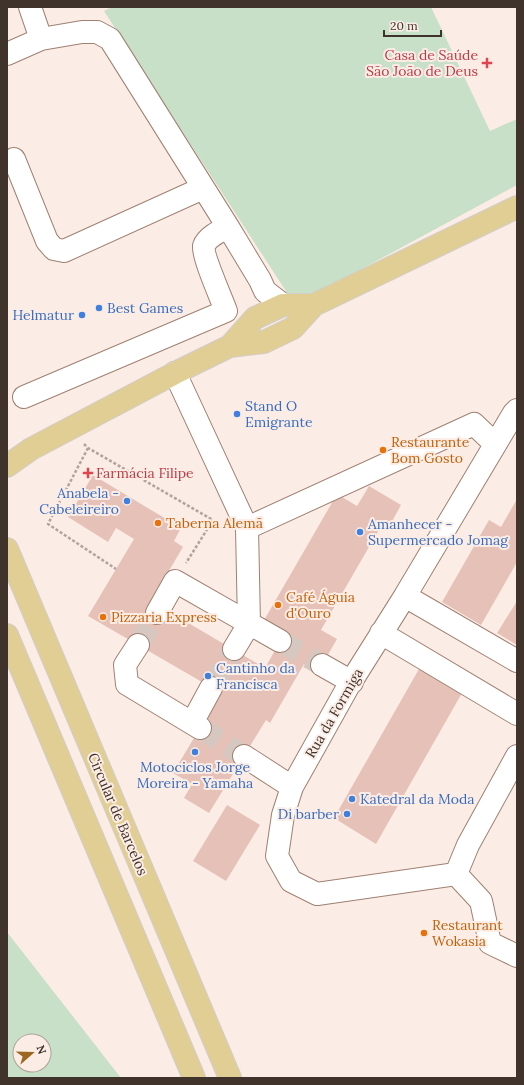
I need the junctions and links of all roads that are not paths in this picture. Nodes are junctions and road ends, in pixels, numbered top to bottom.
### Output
1 (30, 7) edge
2 (41, 39) junction
3 (7, 54) edge
4 (14, 159) dead end
5 (203, 188) junction
6 (517, 207) edge
7 (228, 227) junction
8 (265, 291) junction
9 (283, 305) junction
10 (314, 305) junction
11 (256, 318) junction
12 (230, 346) junction
13 (175, 373) junction
14 (24, 397) dead end
15 (517, 410) edge
16 (495, 444) junction
17 (7, 466) edge
18 (247, 528) junction
19 (7, 549) edge
20 (405, 596) junction
21 (156, 613) tunnel mouth
22 (249, 624) junction
23 (381, 633) junction
24 (7, 635) edge
25 (280, 641) tunnel mouth
26 (138, 645) tunnel mouth
27 (234, 650) tunnel mouth
28 (517, 661) edge
29 (322, 665) tunnel mouth
30 (352, 682) junction
31 (212, 688) tunnel mouth
32 (517, 714) edge
33 (244, 756) tunnel mouth
34 (517, 756) edge
35 (292, 787) junction
36 (456, 874) junction
37 (517, 956) edge
38 (194, 1078) edge
39 (230, 1078) edge

1 - 2 street
2 - 3 street
2 - 5 street
4 - 5 street
5 - 7 street
6 - 10 main road
7 - 8 street
7 - 14 street
8 - 9 street
8 - 11 street
9 - 10 main road
9 - 11 main road
10 - 12 main road
11 - 12 main road
12 - 13 main road
13 - 17 main road
13 - 18 street
15 - 16 street, Rua da Formiga
16 - 18 street
16 - 20 street, Rua da Formiga
18 - 22 street
19 - 39 main road, Circular de Barcelos
20 - 23 street, Rua da Formiga
20 - 28 street
21 - 22 street
22 - 25 street
22 - 27 street
23 - 30 street, Rua da Formiga
23 - 32 street
24 - 38 main road
26 - 31 street
29 - 30 street
30 - 35 street, Rua da Formiga
33 - 35 street
34 - 36 street
35 - 36 street, Rua da Formiga
36 - 37 street

